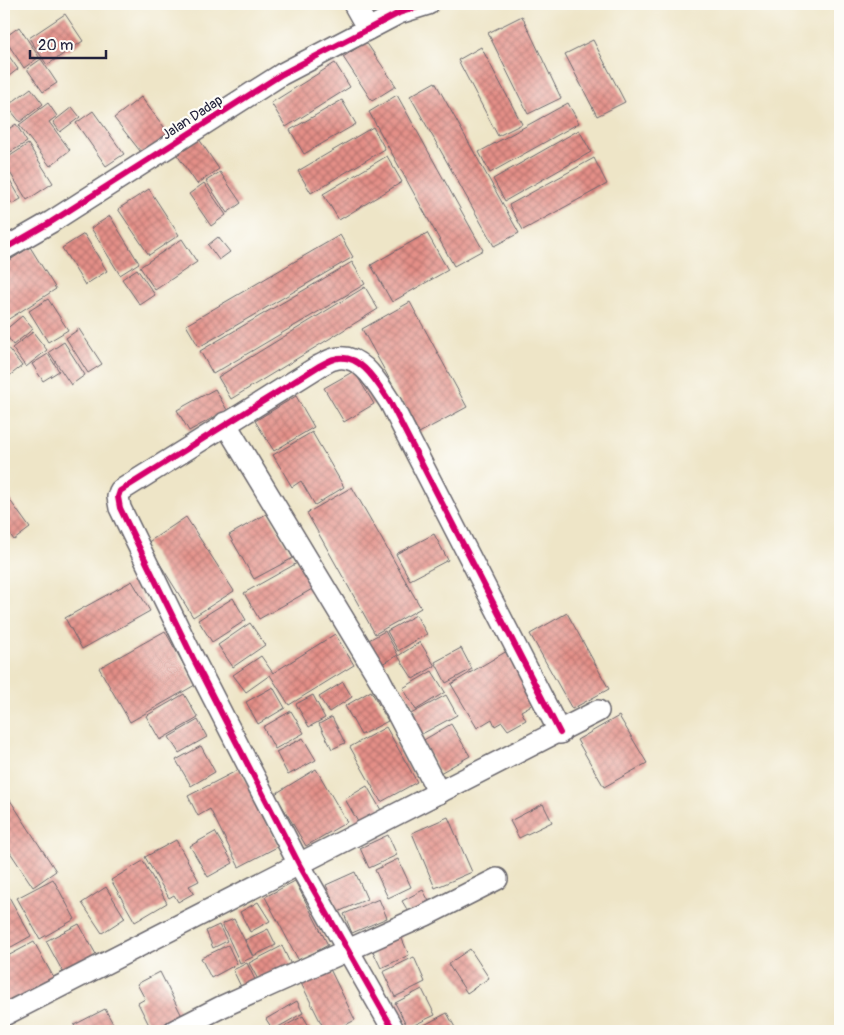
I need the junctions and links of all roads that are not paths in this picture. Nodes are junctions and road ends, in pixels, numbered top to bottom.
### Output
1 (354, 4) edge
2 (428, 4) edge
3 (368, 29) junction
4 (4, 249) edge
5 (225, 423) junction
6 (598, 712) dead end
7 (560, 733) junction
8 (439, 793) junction
9 (300, 866) junction
10 (497, 879) dead end
11 (348, 950) junction
12 (4, 1015) edge
13 (174, 1031) edge
14 (394, 1031) edge

1 - 3 street
2 - 3 street, Jalan Dadap
3 - 4 street, Jalan Dadap
5 - 7 street
5 - 8 street
5 - 9 street
6 - 7 street
7 - 8 street
8 - 9 street
9 - 11 street
9 - 12 street
10 - 11 street
11 - 13 street
11 - 14 street

